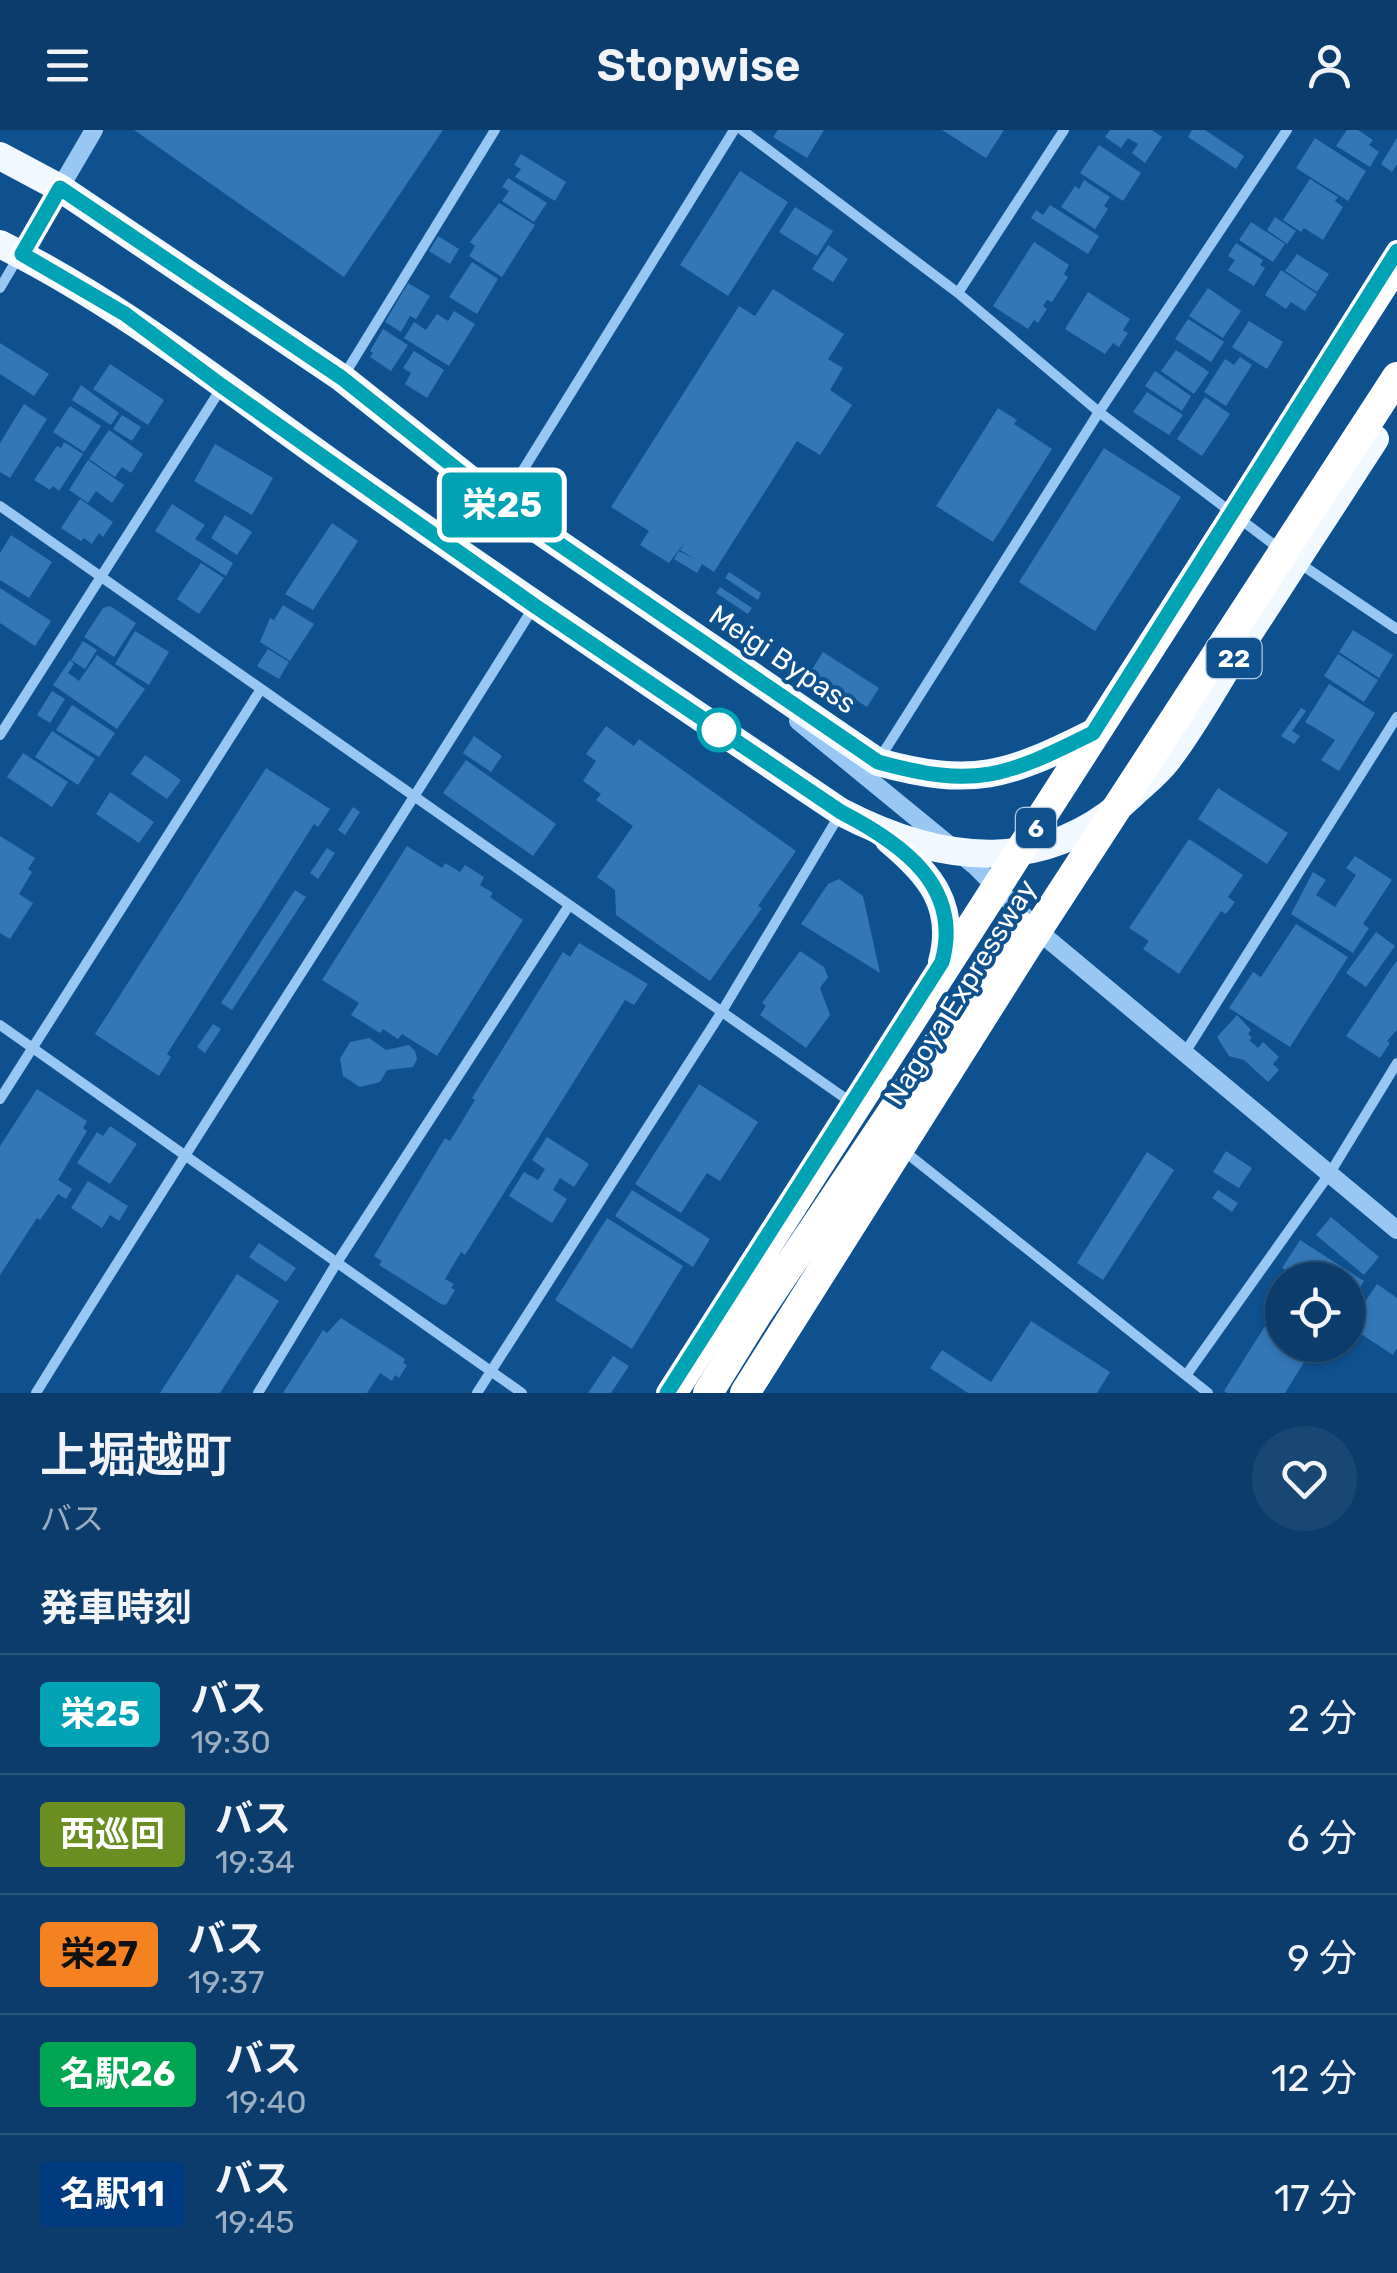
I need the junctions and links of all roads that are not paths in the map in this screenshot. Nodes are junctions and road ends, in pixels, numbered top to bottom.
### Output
1 (94, 130) edge
2 (494, 130) edge
3 (734, 130) edge
4 (742, 130) edge
5 (1064, 130) edge
6 (1287, 130) edge
7 (0, 156) edge
8 (60, 188) junction
9 (11, 249) edge
10 (1397, 251) edge
11 (1397, 262) edge
12 (0, 288) edge
13 (958, 293) junction
14 (1397, 377) edge
15 (342, 378) junction
16 (222, 386) junction
17 (1397, 404) edge
18 (1100, 412) junction
19 (502, 505) junction
20 (0, 506) edge
21 (1231, 514) junction
22 (1296, 561) junction
23 (102, 576) junction
24 (535, 606) junction
25 (1397, 630) edge
26 (721, 656) junction
27 (261, 689) junction
28 (1397, 717) edge
29 (1093, 733) junction
30 (0, 735) edge
31 (1165, 749) junction
32 (878, 762) junction
33 (415, 798) junction
34 (841, 812) junction
35 (877, 830) junction
36 (968, 860) junction
37 (935, 888) junction
38 (1000, 891) junction
39 (568, 906) junction
40 (1037, 934) junction
41 (942, 962) junction
42 (997, 1001) junction
43 (721, 1013) junction
44 (0, 1025) edge
45 (33, 1047) junction
46 (1186, 1051) junction
47 (1397, 1064) edge
48 (0, 1098) edge
49 (852, 1103) junction
50 (903, 1150) junction
51 (183, 1155) junction
52 (1330, 1173) junction
53 (1397, 1230) edge
54 (336, 1264) junction
55 (490, 1373) junction
56 (1187, 1374) junction
57 (36, 1393) edge
58 (258, 1393) edge
59 (477, 1393) edge
60 (522, 1393) edge
61 (670, 1393) edge
62 (708, 1393) edge
63 (748, 1393) edge
64 (1208, 1393) edge

1 - 8 street
2 - 15 street
3 - 19 street
4 - 13 street
5 - 13 street
6 - 18 street
7 - 8 highway, Meigi Bypass
8 - 9 street
8 - 15 highway, Meigi Bypass
9 - 12 street
9 - 16 highway, 22
10 - 21 highway
11 - 61 highway, Nagoya Expressway / 6, bridge
13 - 18 street
14 - 31 highway, Nagoya Expressway / 6, bridge
15 - 19 highway, Meigi Bypass
16 - 23 street
16 - 24 highway, 22
17 - 22 highway, 22
18 - 21 street
18 - 32 street
19 - 26 highway, Meigi Bypass
20 - 23 street
21 - 22 street
21 - 29 highway
22 - 25 street
22 - 31 highway, 22
23 - 27 street
23 - 30 street
24 - 33 street
24 - 34 highway, 22
26 - 32 highway, Meigi Bypass
26 - 36 street
27 - 33 street
27 - 45 street
28 - 46 street
29 - 32 highway, Meigi Bypass
29 - 38 highway
31 - 38 highway, 22
31 - 40 street
31 - 62 highway, bridge
31 - 63 highway, Nagoya Expressway / 6, bridge
33 - 39 street
33 - 51 street
34 - 35 highway, 22
34 - 43 street
35 - 36 highway, 22
35 - 37 highway
36 - 38 highway, 22
36 - 38 street
37 - 38 highway
37 - 41 highway
38 - 40 highway
38 - 41 highway
38 - 42 street
39 - 43 street
39 - 54 street
40 - 42 street
40 - 46 street
41 - 49 street
42 - 50 street
43 - 49 street
43 - 55 street
44 - 45 street
45 - 48 street
45 - 51 street
46 - 52 street
47 - 52 street
49 - 61 street
50 - 56 street
50 - 63 street
51 - 54 street
51 - 57 street
52 - 53 street
52 - 56 street
54 - 55 street
54 - 58 street
55 - 59 street
55 - 60 street
56 - 64 street

